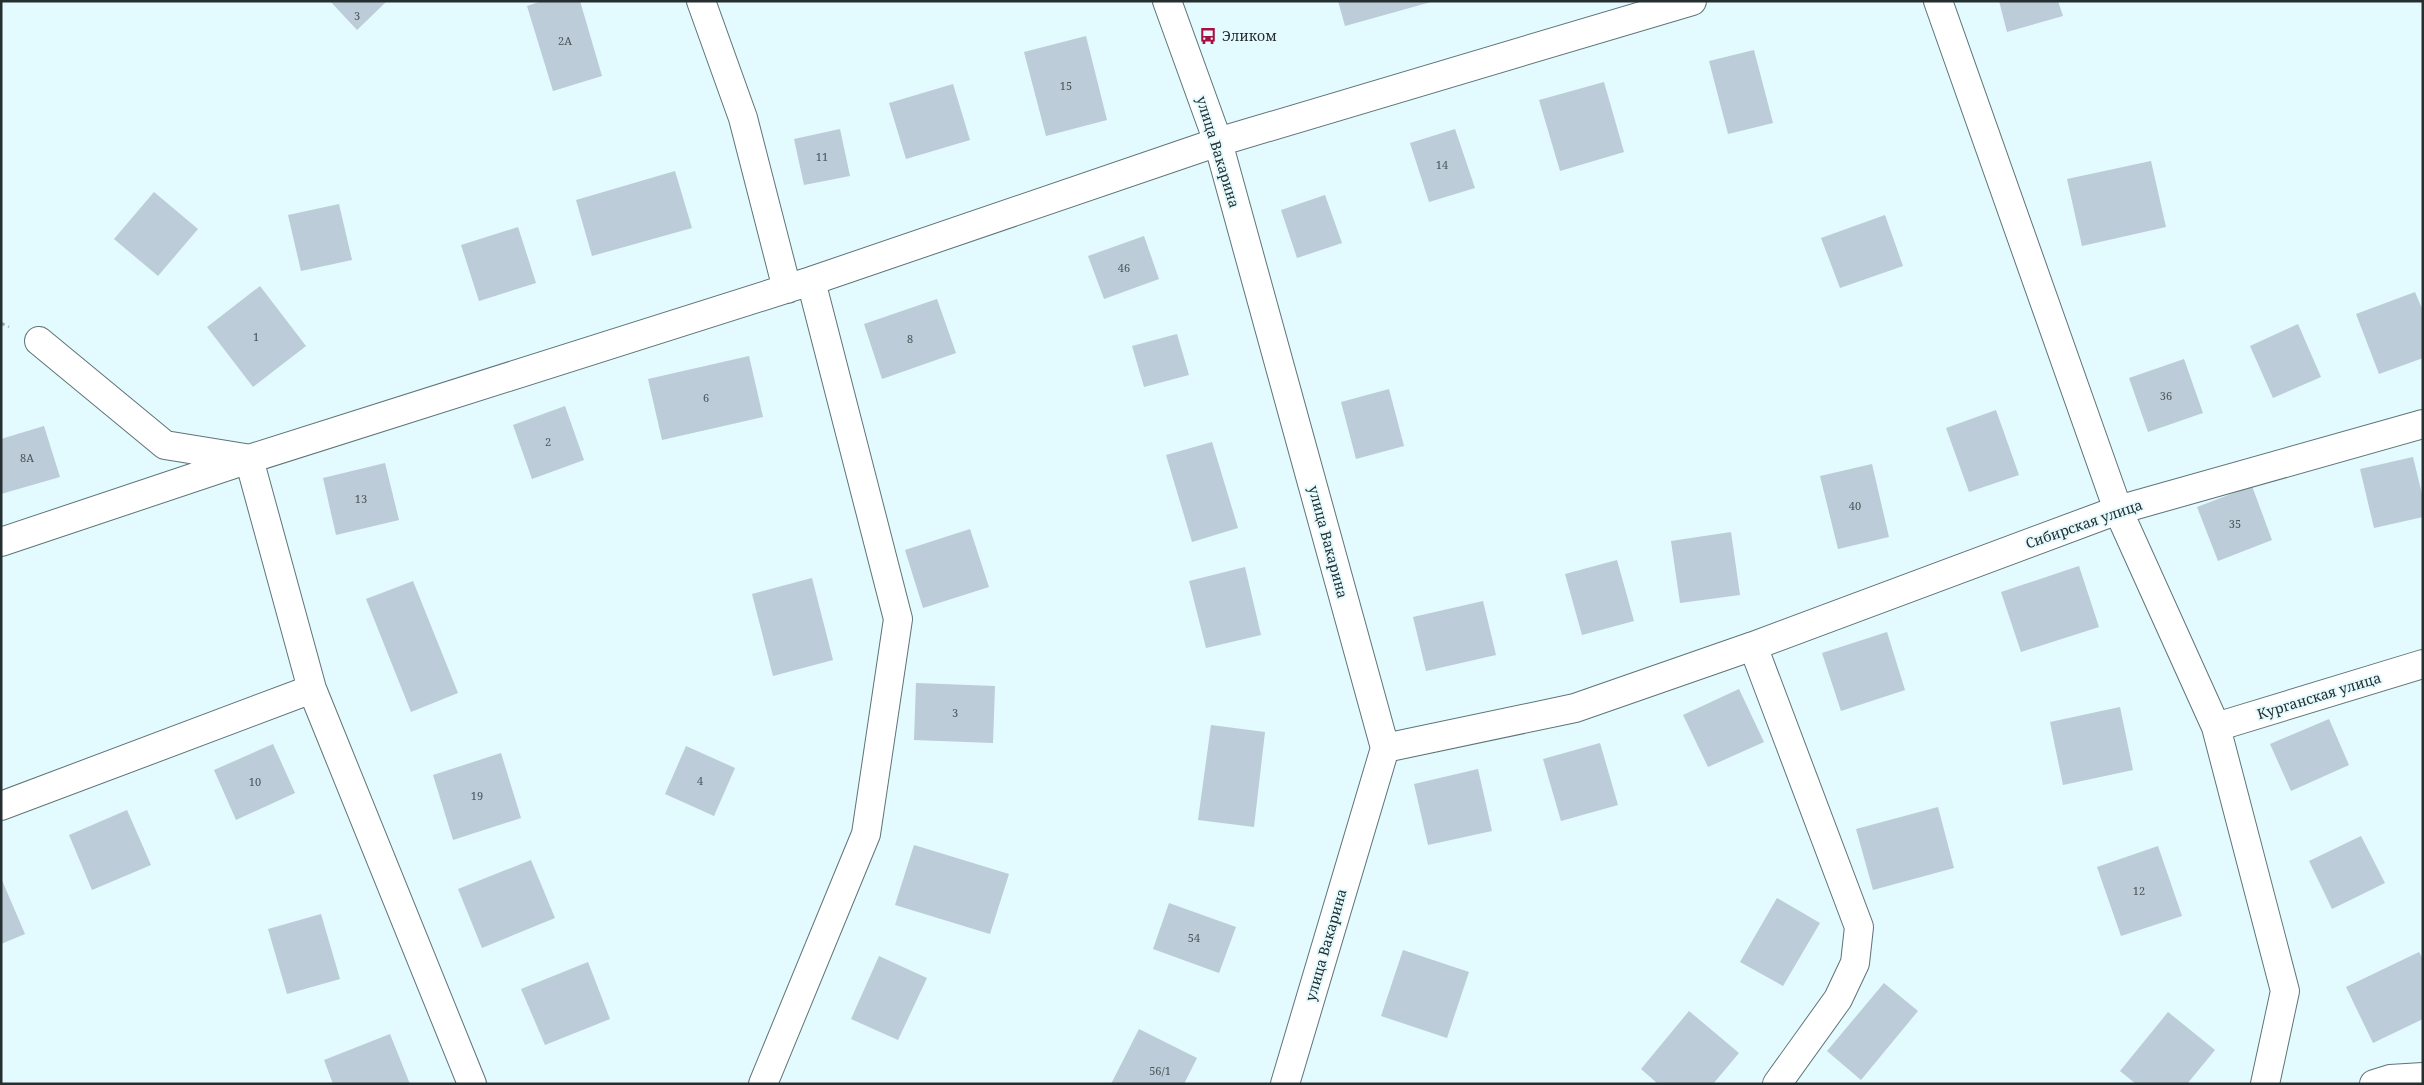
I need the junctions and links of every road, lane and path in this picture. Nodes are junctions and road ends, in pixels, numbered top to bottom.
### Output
1 (701, 1) edge
2 (1167, 1) edge
3 (1692, 1) edge
4 (1938, 1) edge
5 (1218, 142) junction
6 (799, 285) junction
7 (39, 341) dead end
8 (2423, 424) edge
9 (249, 458) junction
10 (2118, 510) junction
11 (1, 542) edge
12 (1754, 646) junction
13 (2423, 664) edge
14 (312, 689) junction
15 (2216, 727) junction
16 (1385, 748) junction
17 (1, 806) edge
18 (2423, 1077) edge
19 (472, 1084) edge
20 (763, 1084) edge
21 (1285, 1084) edge
22 (1777, 1084) edge
23 (2265, 1084) edge
24 (2374, 1084) edge

1 - 6 street
2 - 5 street, улица Вакарина
3 - 5 street
4 - 10 street
5 - 6 street
5 - 16 street, улица Вакарина
6 - 9 street
6 - 20 street
7 - 9 street
8 - 10 street, Сибирская улица
9 - 11 street
9 - 14 street
10 - 12 street, Сибирская улица
10 - 15 street
12 - 16 street, Сибирская улица
12 - 22 street
13 - 15 street, Курганская улица
14 - 17 street
14 - 19 street
15 - 23 street
16 - 21 street, улица Вакарина
18 - 24 street

